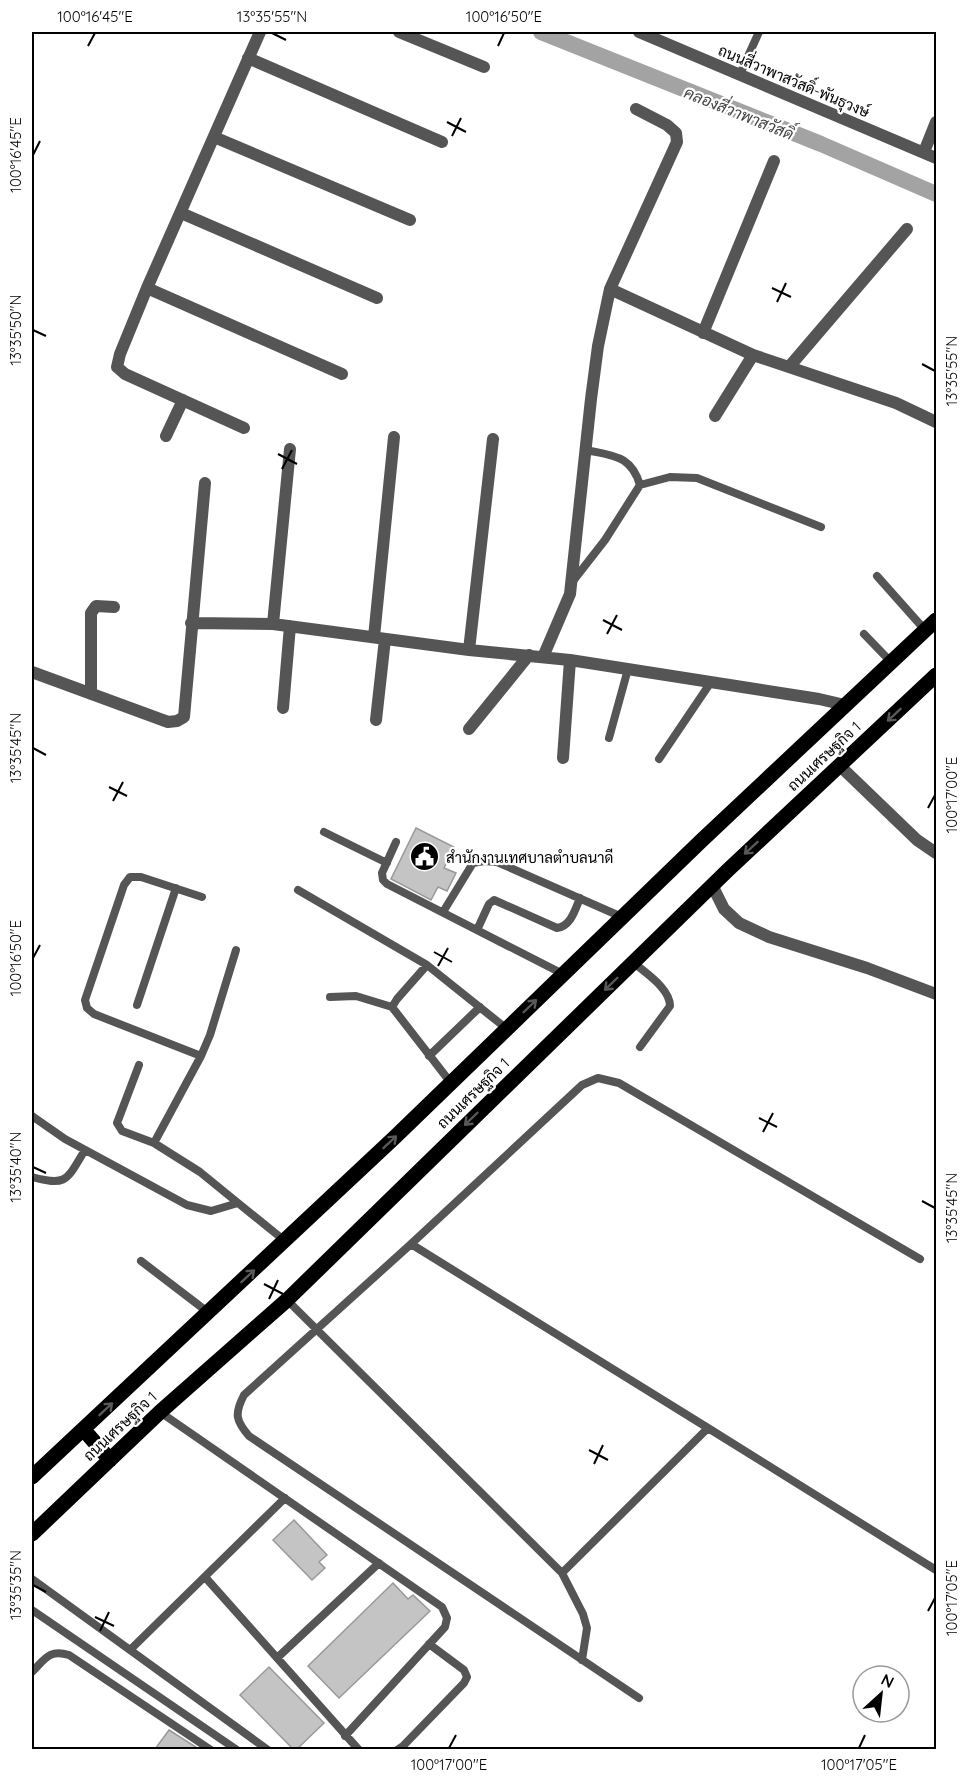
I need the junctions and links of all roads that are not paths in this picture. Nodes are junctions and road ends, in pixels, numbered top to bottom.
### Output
1 (260, 32) edge
2 (399, 32) edge
3 (640, 32) edge
4 (759, 32) edge
5 (248, 58) junction
6 (484, 67) dead end
7 (740, 74) junction
8 (636, 109) dead end
9 (936, 122) edge
10 (214, 137) junction
11 (442, 142) dead end
12 (924, 152) junction
13 (936, 158) edge
14 (774, 161) dead end
15 (181, 213) junction
16 (410, 220) dead end
17 (908, 229) dead end
18 (147, 288) junction
19 (610, 289) junction
20 (377, 298) dead end
21 (704, 333) junction
22 (753, 355) junction
23 (789, 367) junction
24 (342, 374) dead end
25 (183, 400) junction
26 (715, 416) dead end
27 (936, 422) edge
28 (244, 428) dead end
29 (166, 436) dead end
30 (394, 437) dead end
31 (493, 439) dead end
32 (290, 449) dead end
33 (586, 450) junction
34 (205, 483) dead end
35 (640, 485) junction
36 (821, 527) dead end
37 (877, 576) dead end
38 (572, 582) junction
39 (114, 607) dead end
40 (191, 623) junction
41 (273, 624) junction
42 (931, 625) edge
43 (290, 626) junction
44 (864, 634) dead end
45 (379, 638) junction
46 (470, 650) junction
47 (529, 656) junction
48 (543, 657) junction
49 (570, 660) junction
50 (891, 662) junction
51 (628, 669) junction
52 (32, 672) edge
53 (936, 675) edge
54 (711, 682) junction
55 (91, 694) junction
56 (845, 705) junction
57 (283, 708) dead end
58 (376, 720) dead end
59 (470, 729) dead end
60 (609, 738) dead end
61 (563, 758) dead end
62 (658, 759) dead end
63 (840, 766) junction
64 (324, 832) dead end
65 (396, 842) dead end
66 (936, 853) edge
67 (387, 863) junction
68 (712, 885) junction
69 (176, 888) junction
70 (298, 890) dead end
71 (202, 897) dead end
72 (580, 898) junction
73 (443, 912) junction
74 (622, 917) junction
75 (477, 930) junction
76 (236, 950) dead end
77 (633, 962) junction
78 (428, 965) junction
79 (563, 974) junction
80 (936, 994) edge
81 (330, 997) dead end
82 (137, 1005) dead end
83 (392, 1007) junction
84 (480, 1007) junction
85 (507, 1029) junction
86 (640, 1047) dead end
87 (201, 1056) junction
88 (429, 1056) junction
89 (139, 1065) dead end
90 (451, 1083) junction
91 (32, 1116) edge
92 (154, 1143) junction
93 (85, 1150) junction
94 (32, 1178) edge
95 (238, 1203) junction
96 (285, 1240) junction
97 (411, 1244) junction
98 (920, 1259) dead end
99 (141, 1261) dead end
100 (287, 1300) junction
101 (209, 1312) junction
102 (316, 1329) junction
103 (160, 1412) junction
104 (708, 1428) junction
105 (84, 1430) junction
106 (110, 1460) junction
107 (32, 1477) edge
108 (285, 1498) junction
109 (34, 1527) edge
110 (379, 1563) junction
111 (936, 1570) edge
112 (562, 1573) junction
113 (205, 1577) junction
114 (32, 1579) edge
115 (32, 1610) edge
116 (429, 1644) junction
117 (130, 1650) junction
118 (277, 1658) junction
119 (582, 1660) junction
120 (32, 1672) edge
121 (639, 1698) dead end
122 (345, 1736) junction
123 (211, 1749) edge
124 (237, 1749) edge
125 (268, 1749) edge
126 (359, 1749) edge
127 (397, 1749) edge

1 - 5 street
2 - 6 street
3 - 7 street, ถนนสี่วาพาสวัสดิ์-พันธุวงษ์
4 - 7 lane
5 - 10 street
5 - 11 street
7 - 12 street, ถนนสี่วาพาสวัสดิ์-พันธุวงษ์
8 - 19 street
9 - 12 street
10 - 15 street
10 - 16 street
12 - 13 street, ถนนสี่วาพาสวัสดิ์-พันธุวงษ์
14 - 21 street
15 - 18 street
15 - 20 street
17 - 23 street
18 - 24 street
18 - 25 street
19 - 21 street
19 - 33 street
21 - 22 street
22 - 23 street
22 - 26 street
23 - 27 street
25 - 28 street
25 - 29 street
30 - 45 street
31 - 46 street
32 - 41 street
33 - 35 lane
33 - 38 street
34 - 40 street
35 - 36 lane
35 - 38 lane
37 - 42 lane
38 - 48 street
39 - 55 street
40 - 41 street
40 - 55 street
41 - 43 street
42 - 50 main road, ถนนเศรษฐกิจ 1
43 - 45 street
43 - 57 street
44 - 50 lane
45 - 46 street
45 - 58 street
46 - 47 street
47 - 48 street
47 - 59 street
48 - 49 street
49 - 51 street
49 - 61 street
50 - 56 main road, ถนนเศรษฐกิจ 1
51 - 54 street
51 - 60 lane
52 - 55 street
53 -> 63 main road, ถนนเศรษฐกิจ 1
54 - 56 street
54 - 62 lane
56 - 74 main road, ถนนเศรษฐกิจ 1
63 - 66 street
63 -> 68 main road, ถนนเศรษฐกิจ 1
64 - 67 lane
65 - 67 lane
67 - 73 lane
68 - 77 main road, ถนนเศรษฐกิจ 1
68 - 80 street
69 - 71 lane
69 - 82 lane
69 - 87 lane
70 - 78 lane
72 - 73 lane
72 - 74 lane
72 - 75 lane
73 - 75 lane
74 - 79 main road, ถนนเศรษฐกิจ 1
75 - 79 lane
76 - 87 lane
77 - 86 lane
77 -> 100 main road, ถนนเศรษฐกิจ 1
78 - 83 lane
78 - 84 lane
85 -> 79 main road, ถนนเศรษฐกิจ 1
81 - 83 lane
83 - 88 lane
84 - 85 lane
84 - 88 lane
85 - 90 main road, ถนนเศรษฐกิจ 1
87 - 92 lane
88 - 90 lane
89 - 92 lane
96 -> 90 main road, ถนนเศรษฐกิจ 1
91 - 93 lane
92 - 95 lane
93 - 94 lane
93 - 95 lane
95 - 96 lane
101 -> 96 main road, ถนนเศรษฐกิจ 1
97 - 98 lane
97 - 102 lane
97 - 104 lane
99 - 101 lane
100 - 102 lane
100 - 103 main road, ถนนเศรษฐกิจ 1
105 -> 101 main road, ถนนเศรษฐกิจ 1
102 - 112 lane
102 - 119 lane
103 - 106 main road, ถนนเศรษฐกิจ 1
103 - 108 lane
104 - 111 lane
104 - 112 lane
105 - 106 main road
105 - 107 main road, ถนนเศรษฐกิจ 1
106 - 109 main road, ถนนเศรษฐกิจ 1
108 - 110 lane
108 - 113 lane
110 - 116 lane
110 - 118 lane
112 - 119 lane
113 - 117 lane
113 - 118 lane
114 - 117 lane
115 - 124 lane
116 - 122 lane
116 - 127 lane
117 - 125 lane
118 - 122 lane
119 - 121 lane
120 - 123 lane
122 - 126 lane

